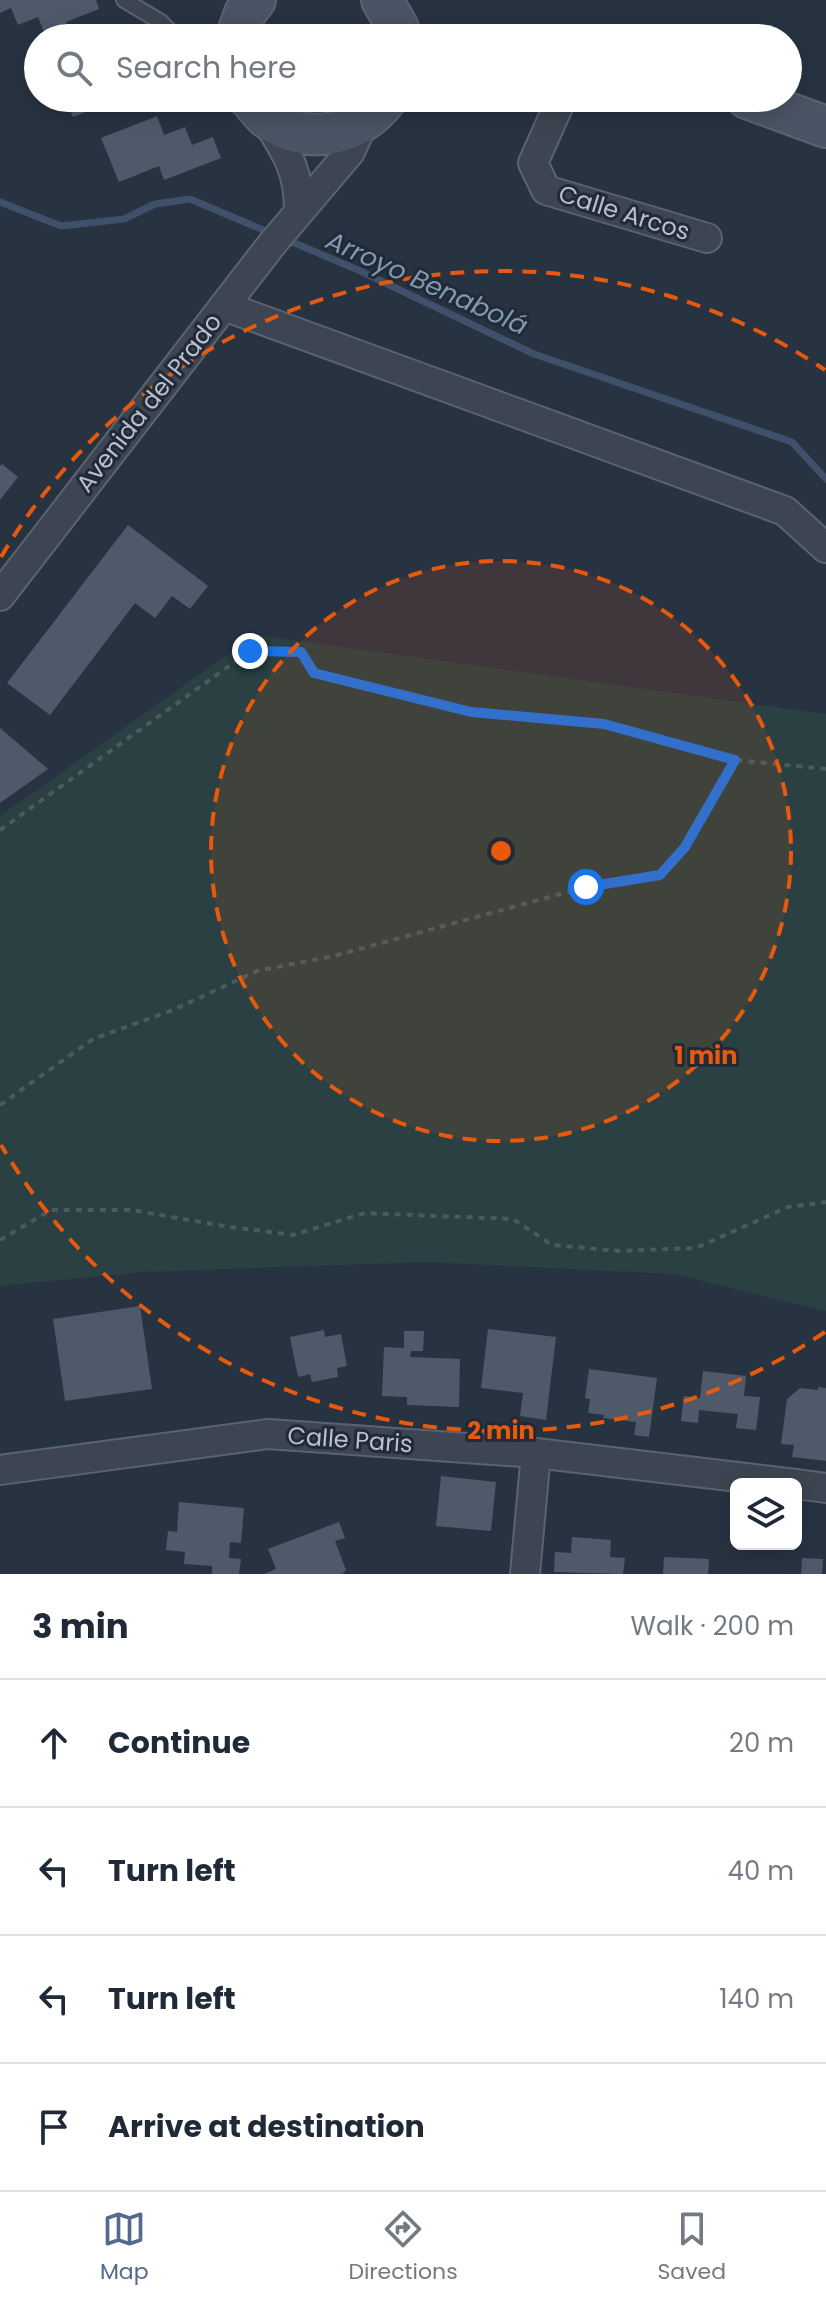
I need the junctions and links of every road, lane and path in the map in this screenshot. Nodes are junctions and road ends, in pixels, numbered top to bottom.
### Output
1 (124, 0) edge
2 (382, 0) edge
3 (163, 24) edge
4 (396, 24) edge
5 (260, 112) edge
6 (264, 112) edge
7 (373, 112) edge
8 (375, 112) edge
9 (556, 112) edge
10 (785, 112) edge
11 (826, 127) edge
12 (299, 210) junction
13 (707, 238) dead end
14 (224, 306) junction
15 (826, 548) edge
16 (0, 596) edge
17 (735, 760) junction
18 (826, 769) edge
19 (0, 830) edge
20 (0, 1105) edge
21 (826, 1202) edge
22 (0, 1240) edge
23 (536, 1453) junction
24 (0, 1470) edge
25 (746, 1478) edge
26 (802, 1485) edge
27 (826, 1488) edge
28 (525, 1574) edge

1 - 3 lane
2 - 4 street
5 - 12 street
6 - 7 street
8 - 12 street, Avenida del Prado
9 - 13 street, Calle Arcos
10 - 11 street
12 - 14 street, Avenida del Prado
14 - 15 street
14 - 16 street, Avenida del Prado
17 - 18 path
17 - 19 path
17 - 20 path
21 - 22 path
23 - 24 street, Calle Paris
23 - 25 street, Calle Paris
23 - 28 street
26 - 27 street, Calle Paris

